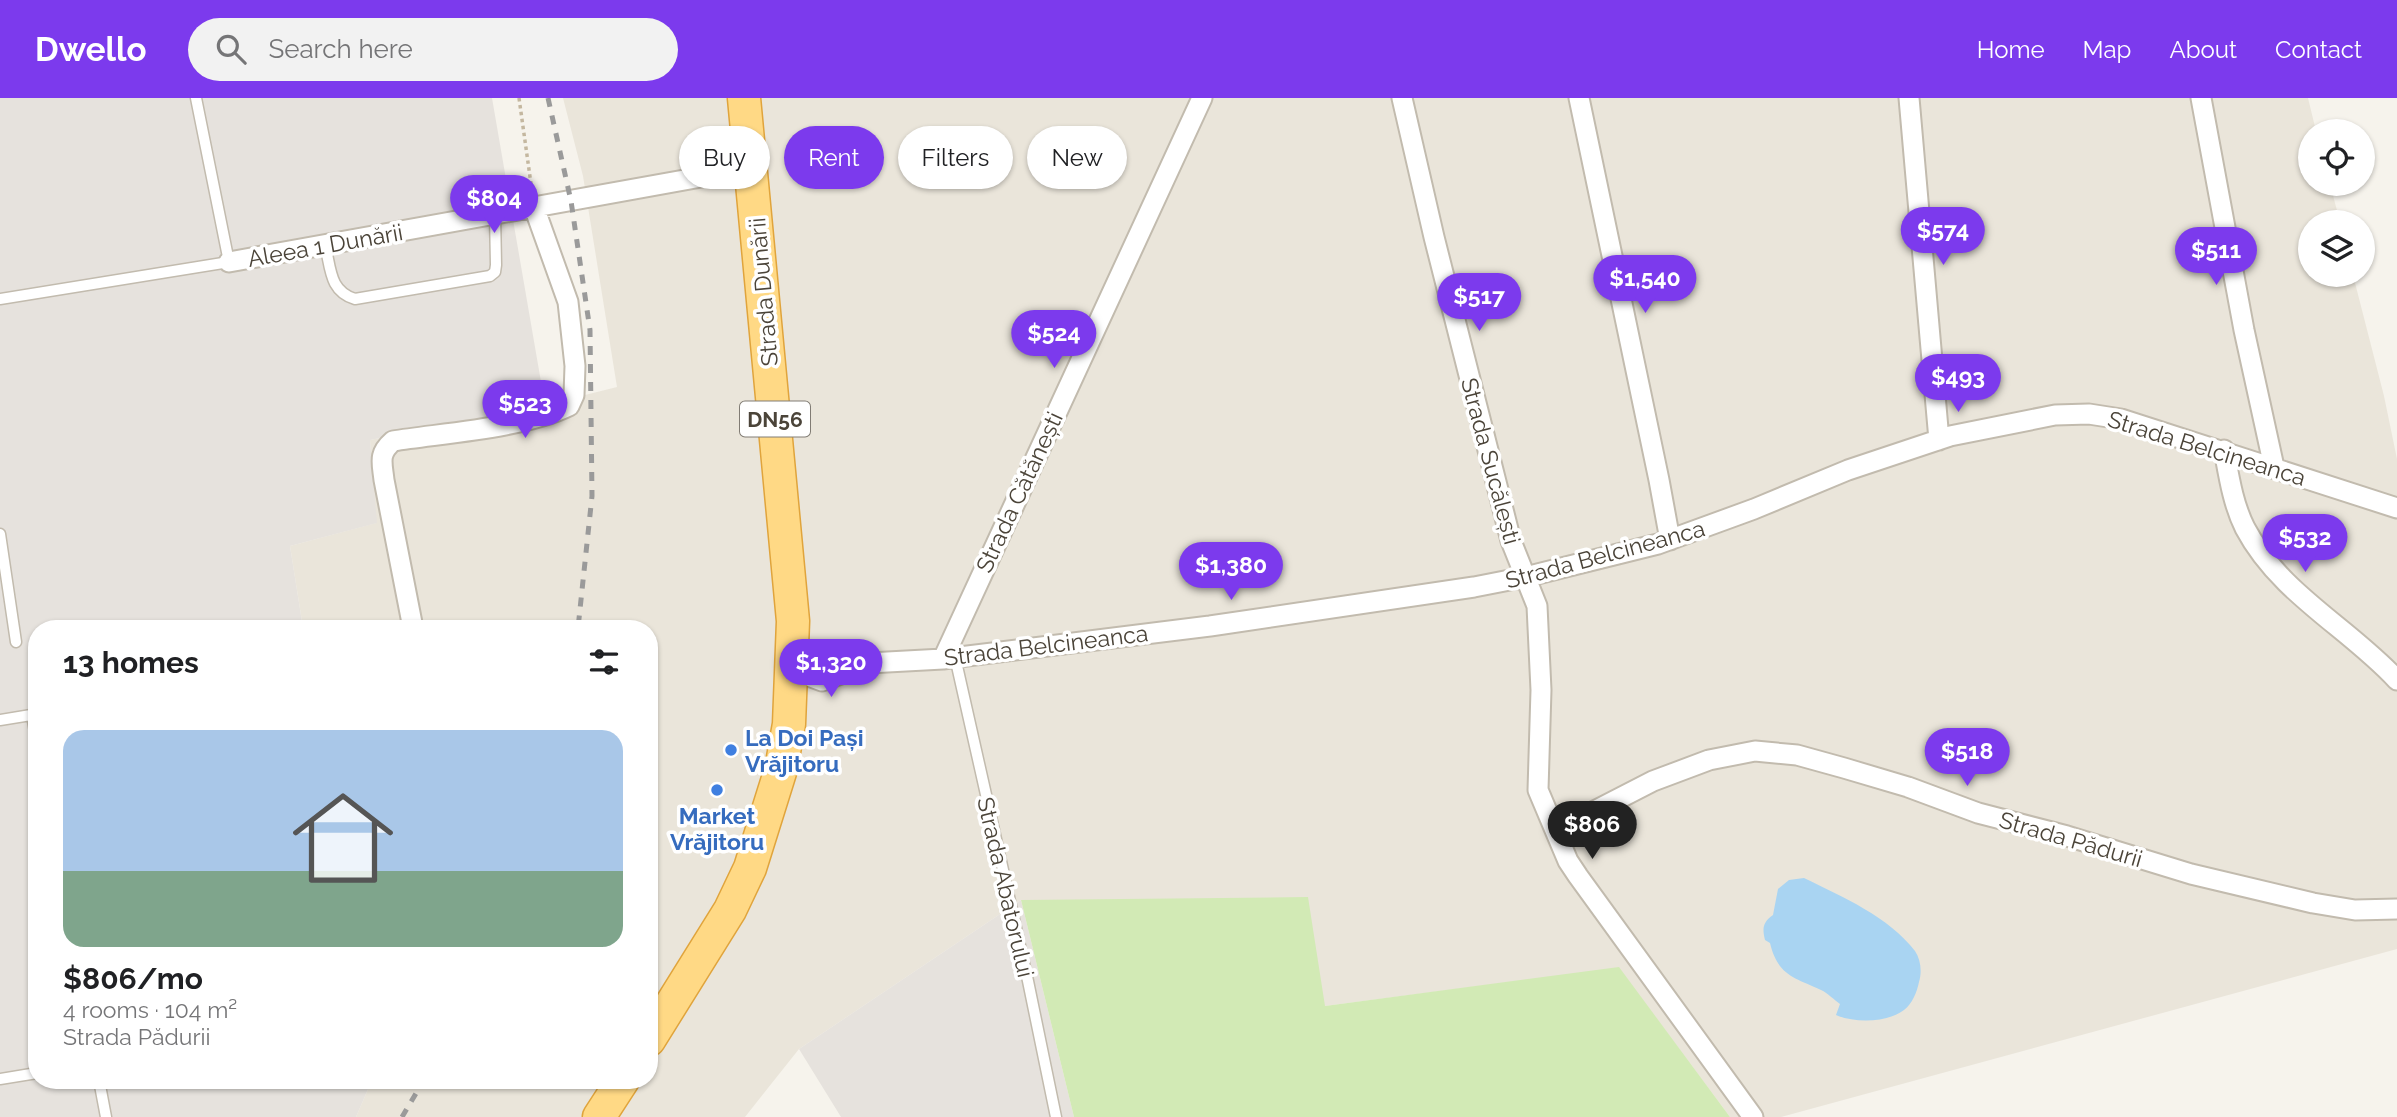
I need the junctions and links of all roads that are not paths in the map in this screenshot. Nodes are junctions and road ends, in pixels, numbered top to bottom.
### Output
1 (196, 98) edge
2 (744, 98) edge
3 (1202, 98) edge
4 (1402, 98) edge
5 (1579, 98) edge
6 (1909, 98) edge
7 (2202, 98) edge
8 (747, 126) edge
9 (679, 181) edge
10 (753, 189) edge
11 (534, 207) junction
12 (495, 214) junction
13 (325, 245) junction
14 (229, 262) junction
15 (0, 299) edge
16 (1938, 440) junction
17 (2224, 450) junction
18 (2274, 467) junction
19 (2397, 508) edge
20 (0, 534) edge
21 (1670, 540) junction
22 (1525, 577) junction
23 (411, 620) edge
24 (16, 642) dead end
25 (949, 658) junction
26 (793, 670) junction
27 (2397, 680) edge
28 (28, 715) edge
29 (0, 720) edge
30 (1555, 828) junction
31 (2397, 908) edge
32 (658, 1026) edge
33 (28, 1074) edge
34 (0, 1079) edge
35 (101, 1089) edge
36 (617, 1089) edge
37 (106, 1117) edge
38 (599, 1117) edge
39 (1056, 1117) edge
40 (1754, 1117) edge

1 - 14 lane
2 - 8 highway, Strada Dunării / DN56
3 - 25 street, Strada Cătănești
4 - 22 street, Strada Sucălești
5 - 21 street
6 - 16 street
7 - 18 street
9 - 11 street, Aleea 1 Dunării
10 - 26 highway, Strada Dunării / DN56
11 - 12 street, Aleea 1 Dunării
11 - 23 street
12 - 13 street, Aleea 1 Dunării
12 - 13 lane
13 - 14 street, Aleea 1 Dunării
14 - 15 lane
16 - 17 street, Strada Belcineanca
16 - 21 street, Strada Belcineanca
17 - 18 street, Strada Belcineanca
17 - 27 street
18 - 19 street, Strada Belcineanca
20 - 24 lane
21 - 22 street, Strada Belcineanca
22 - 25 street, Strada Belcineanca
22 - 30 street, Strada Sucălești
25 - 26 street, Strada Belcineanca
25 - 39 lane, Strada Abatorului
26 - 32 highway, Strada Dunării / DN56
28 - 29 lane
30 - 31 street, Strada Pădurii
30 - 40 street, Strada Sucălești
33 - 34 lane
35 - 37 lane
36 - 38 highway

